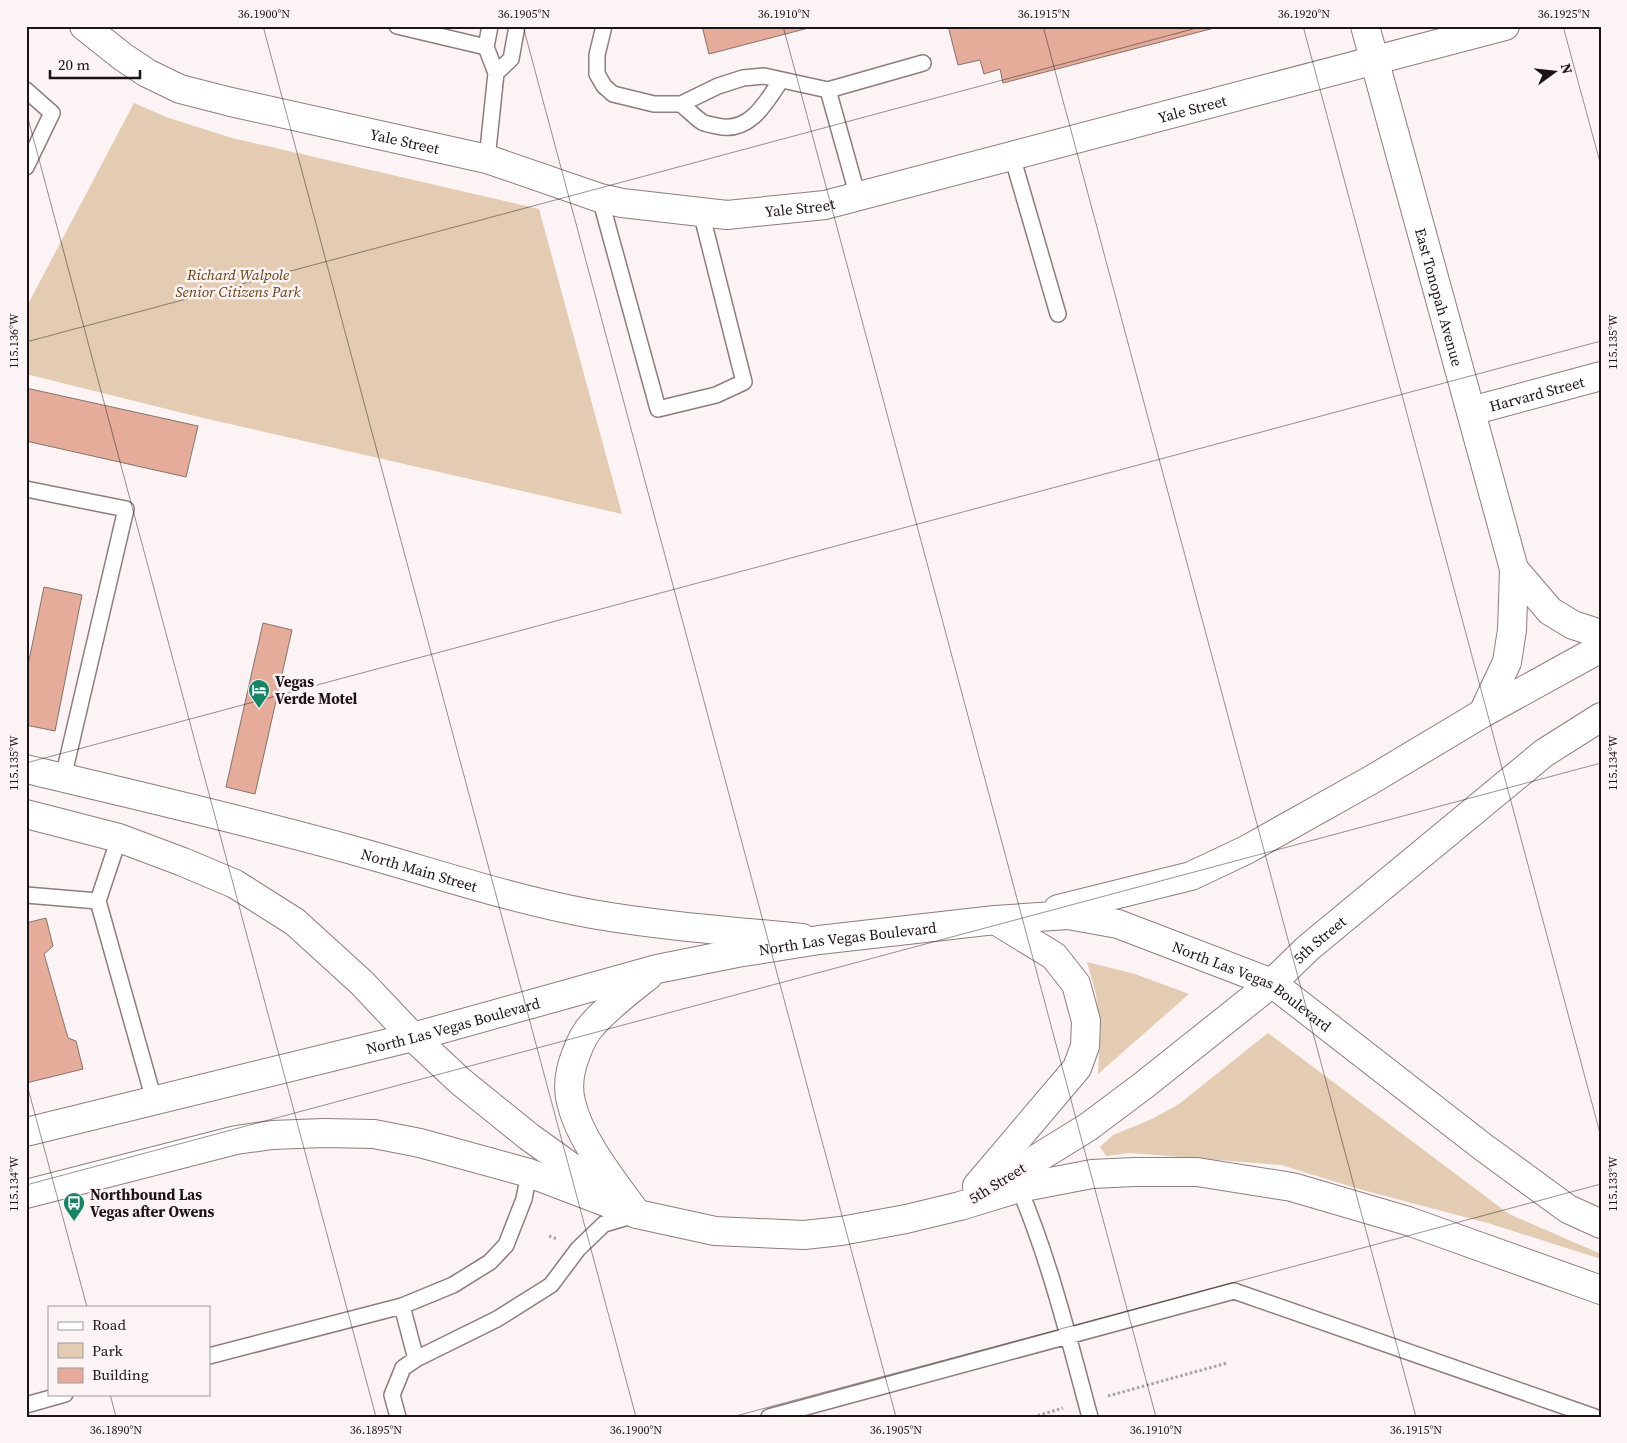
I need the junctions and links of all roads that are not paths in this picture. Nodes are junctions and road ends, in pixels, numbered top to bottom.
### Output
1 (397, 26) edge
2 (490, 26) edge
3 (517, 26) edge
4 (604, 26) edge
5 (1365, 26) edge
6 (1505, 26) edge
7 (100, 31) edge
8 (486, 47) junction
9 (1374, 61) junction
10 (923, 64) dead end
11 (496, 73) junction
12 (781, 80) junction
13 (26, 90) edge
14 (828, 90) junction
15 (682, 104) junction
16 (1012, 156) junction
17 (487, 159) junction
18 (26, 167) edge
19 (858, 196) junction
20 (600, 198) junction
21 (701, 212) junction
22 (1058, 314) dead end
23 (1601, 376) edge
24 (1471, 411) junction
25 (26, 489) edge
26 (1514, 569) junction
27 (1601, 634) edge
28 (1601, 648) edge
29 (1483, 713) junction
30 (1601, 717) edge
31 (26, 768) edge
32 (64, 778) junction
33 (26, 814) edge
34 (119, 838) junction
35 (26, 895) edge
36 (98, 901) junction
37 (995, 920) junction
38 (819, 940) junction
39 (656, 969) junction
40 (1272, 983) junction
41 (413, 1037) junction
42 (154, 1100) junction
43 (26, 1132) edge
44 (529, 1173) junction
45 (1019, 1188) junction
46 (26, 1194) edge
47 (960, 1206) junction
48 (637, 1214) junction
49 (1601, 1224) edge
50 (1601, 1290) edge
51 (402, 1306) junction
52 (1068, 1336) junction
53 (210, 1356) edge
54 (416, 1359) junction
55 (57, 1396) edge
56 (26, 1404) edge
57 (1088, 1409) edge
58 (398, 1417) edge
59 (769, 1417) edge
60 (1595, 1417) edge

1 - 8 lane
2 - 8 lane
3 - 11 lane
4 - 15 lane
5 - 9 main road, East Tonopah Avenue
6 - 9 main road, Yale Street
7 - 17 main road, Yale Street
8 - 11 lane
9 - 16 main road, Yale Street
9 - 24 main road, East Tonopah Avenue
10 - 14 lane
11 - 17 lane
12 - 14 lane
12 - 15 lane
12 - 15 lane
13 - 18 lane
14 - 19 lane
16 - 19 main road, Yale Street
16 - 22 lane
17 - 20 main road, Yale Street
19 - 21 main road, Yale Street
20 - 21 main road, Yale Street
20 - 21 lane
23 - 24 main road, Harvard Street
24 - 26 main road, East Tonopah Avenue
25 - 32 lane
26 - 27 main road, East Tonopah Avenue
26 - 29 main road, East Tonopah Avenue
28 - 29 main road
29 - 37 main road
30 - 40 main road, 5th Street
31 - 32 main road, North Main Street
32 - 38 main road, North Main Street
33 - 34 main road
34 - 36 lane
34 - 41 main road
35 - 36 lane
36 - 42 lane
37 - 38 main road, North Las Vegas Boulevard
37 - 40 main road, North Las Vegas Boulevard
37 - 47 main road
38 - 39 main road, North Las Vegas Boulevard
39 - 41 main road, North Las Vegas Boulevard
39 - 48 main road
40 - 47 main road, 5th Street
40 - 49 main road, North Las Vegas Boulevard
41 - 42 main road, North Las Vegas Boulevard
41 - 48 main road
42 - 43 main road, North Las Vegas Boulevard
44 - 46 main road
44 - 48 main road
44 - 51 lane
45 - 47 main road
45 - 50 main road
45 - 52 lane
47 - 48 main road
48 - 54 lane
51 - 53 lane
51 - 54 lane
52 - 57 lane
52 - 59 lane
52 - 60 lane
54 - 58 lane
55 - 56 lane

